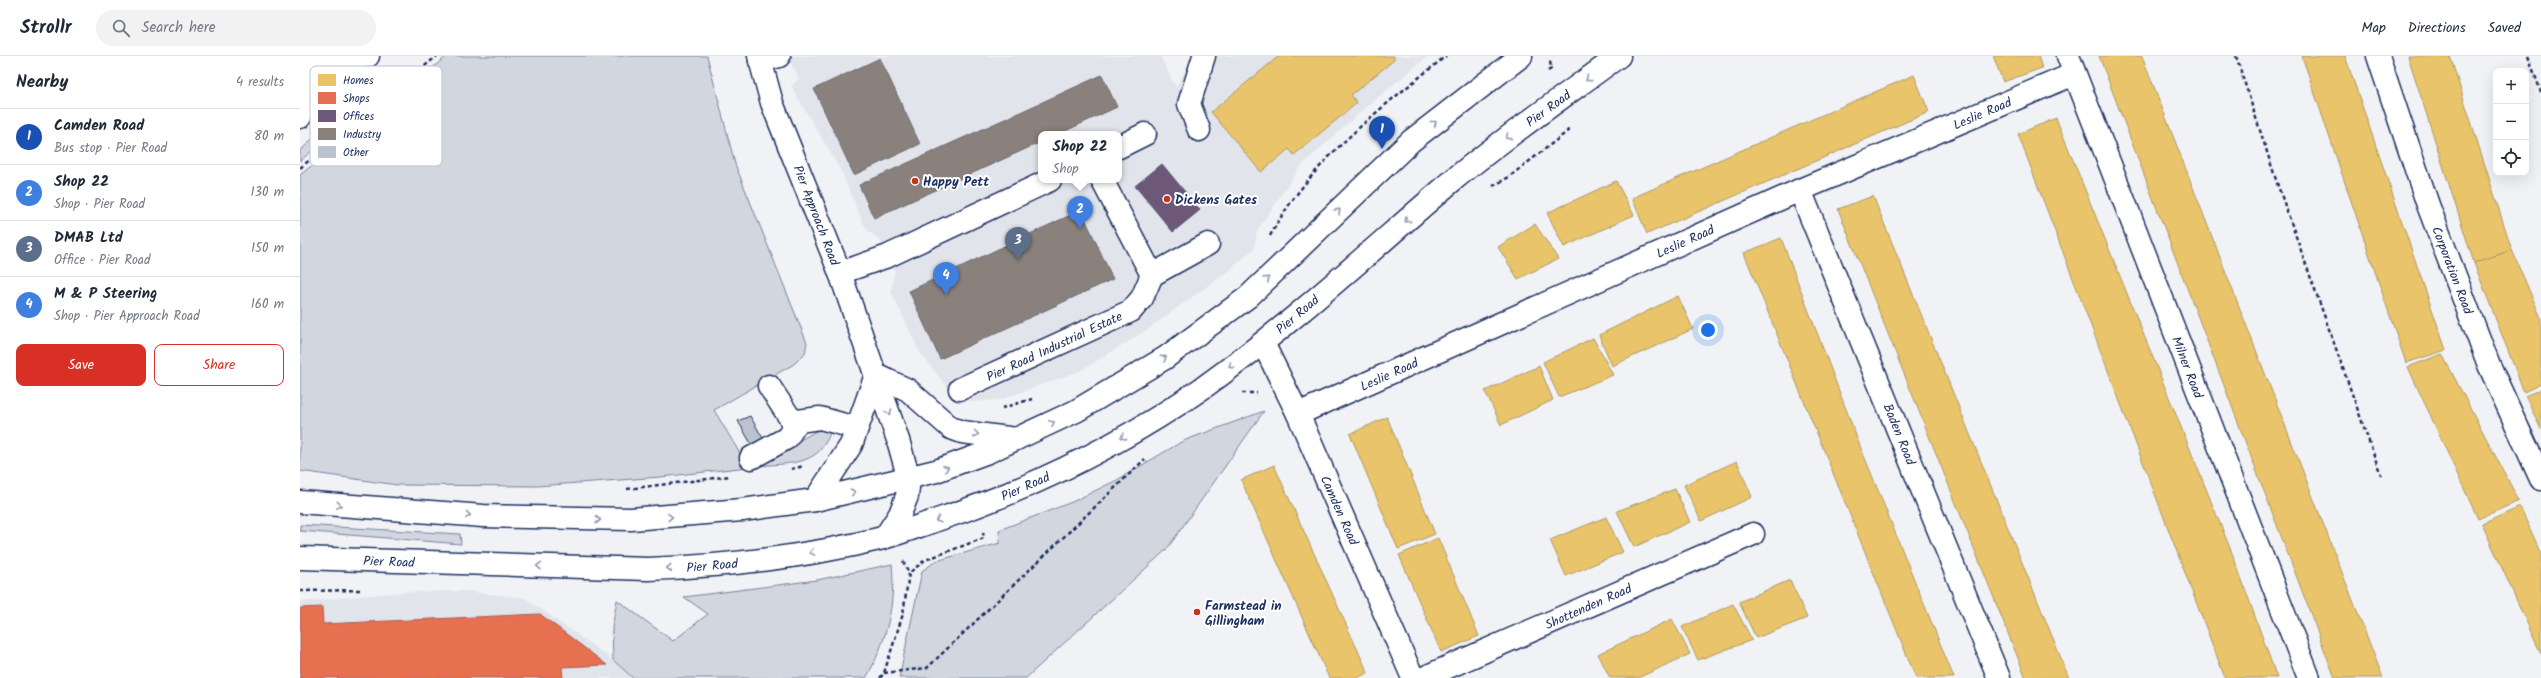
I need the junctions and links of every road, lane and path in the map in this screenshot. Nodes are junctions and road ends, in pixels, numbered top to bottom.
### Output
1 (368, 56) edge
2 (437, 56) edge
3 (1204, 56) edge
4 (1446, 56) edge
5 (1494, 56) edge
6 (1521, 56) edge
7 (1619, 56) edge
8 (2236, 56) edge
9 (2378, 56) edge
10 (2528, 56) edge
11 (766, 58) edge
12 (301, 64) edge
13 (2071, 65) edge
14 (425, 66) edge
15 (1484, 82) junction
16 (2541, 92) edge
17 (300, 117) edge
18 (1199, 130) dead end
19 (1145, 134) dead end
20 (1122, 146) edge
21 (310, 160) edge
22 (300, 168) edge
23 (1044, 183) edge
24 (1104, 183) edge
25 (1800, 190) junction
26 (1268, 239) dead end
27 (1208, 244) dead end
28 (840, 273) junction
29 (1152, 275) junction
30 (1262, 343) junction
31 (876, 375) junction
32 (769, 386) dead end
33 (960, 389) dead end
34 (1298, 414) junction
35 (798, 421) junction
36 (856, 428) junction
37 (1016, 439) junction
38 (751, 458) dead end
39 (1146, 458) dead end
40 (806, 465) dead end
41 (788, 470) dead end
42 (2381, 475) dead end
43 (734, 476) dead end
44 (2541, 478) edge
45 (909, 479) junction
46 (619, 490) dead end
47 (815, 500) junction
48 (300, 502) edge
49 (983, 530) dead end
50 (1752, 534) dead end
51 (885, 537) junction
52 (902, 557) dead end
53 (300, 558) edge
54 (909, 573) junction
55 (884, 673) junction
56 (880, 678) edge
57 (1413, 678) edge
58 (1422, 678) edge
59 (1999, 678) edge
60 (2309, 678) edge

1 - 12 street
2 - 14 path
3 - 18 street
4 - 26 path
5 - 15 street
6 - 15 street
7 -> 30 street, Pier Road
8 - 42 path
9 - 44 street, Corporation Road
10 - 16 path
11 - 28 street, Pier Approach Road
12 - 17 street
13 - 25 street, Leslie Road
13 - 60 street, Milner Road
37 -> 15 street
19 - 20 street
21 - 22 path
23 - 28 street
24 - 29 street
25 - 34 street, Leslie Road
25 - 59 street, Baden Road
27 - 29 street
28 - 31 street, Pier Approach Road
29 - 33 street, Pier Road Industrial Estate
30 - 34 street, Camden Road
30 -> 51 street, Pier Road
31 - 36 street
31 -> 37 street
31 -> 45 street, Pier Approach Road
32 - 35 street
34 - 57 street, Camden Road
35 - 36 street
35 - 38 street
36 - 47 street
45 -> 37 street
39 - 55 path
40 - 41 path
43 - 46 path
47 -> 45 street
45 - 51 street, Pier Approach Road
48 -> 47 street
49 - 54 path
50 - 58 street, Shottenden Road
51 -> 53 street, Pier Road
52 - 54 path
54 - 55 path
55 - 56 path

